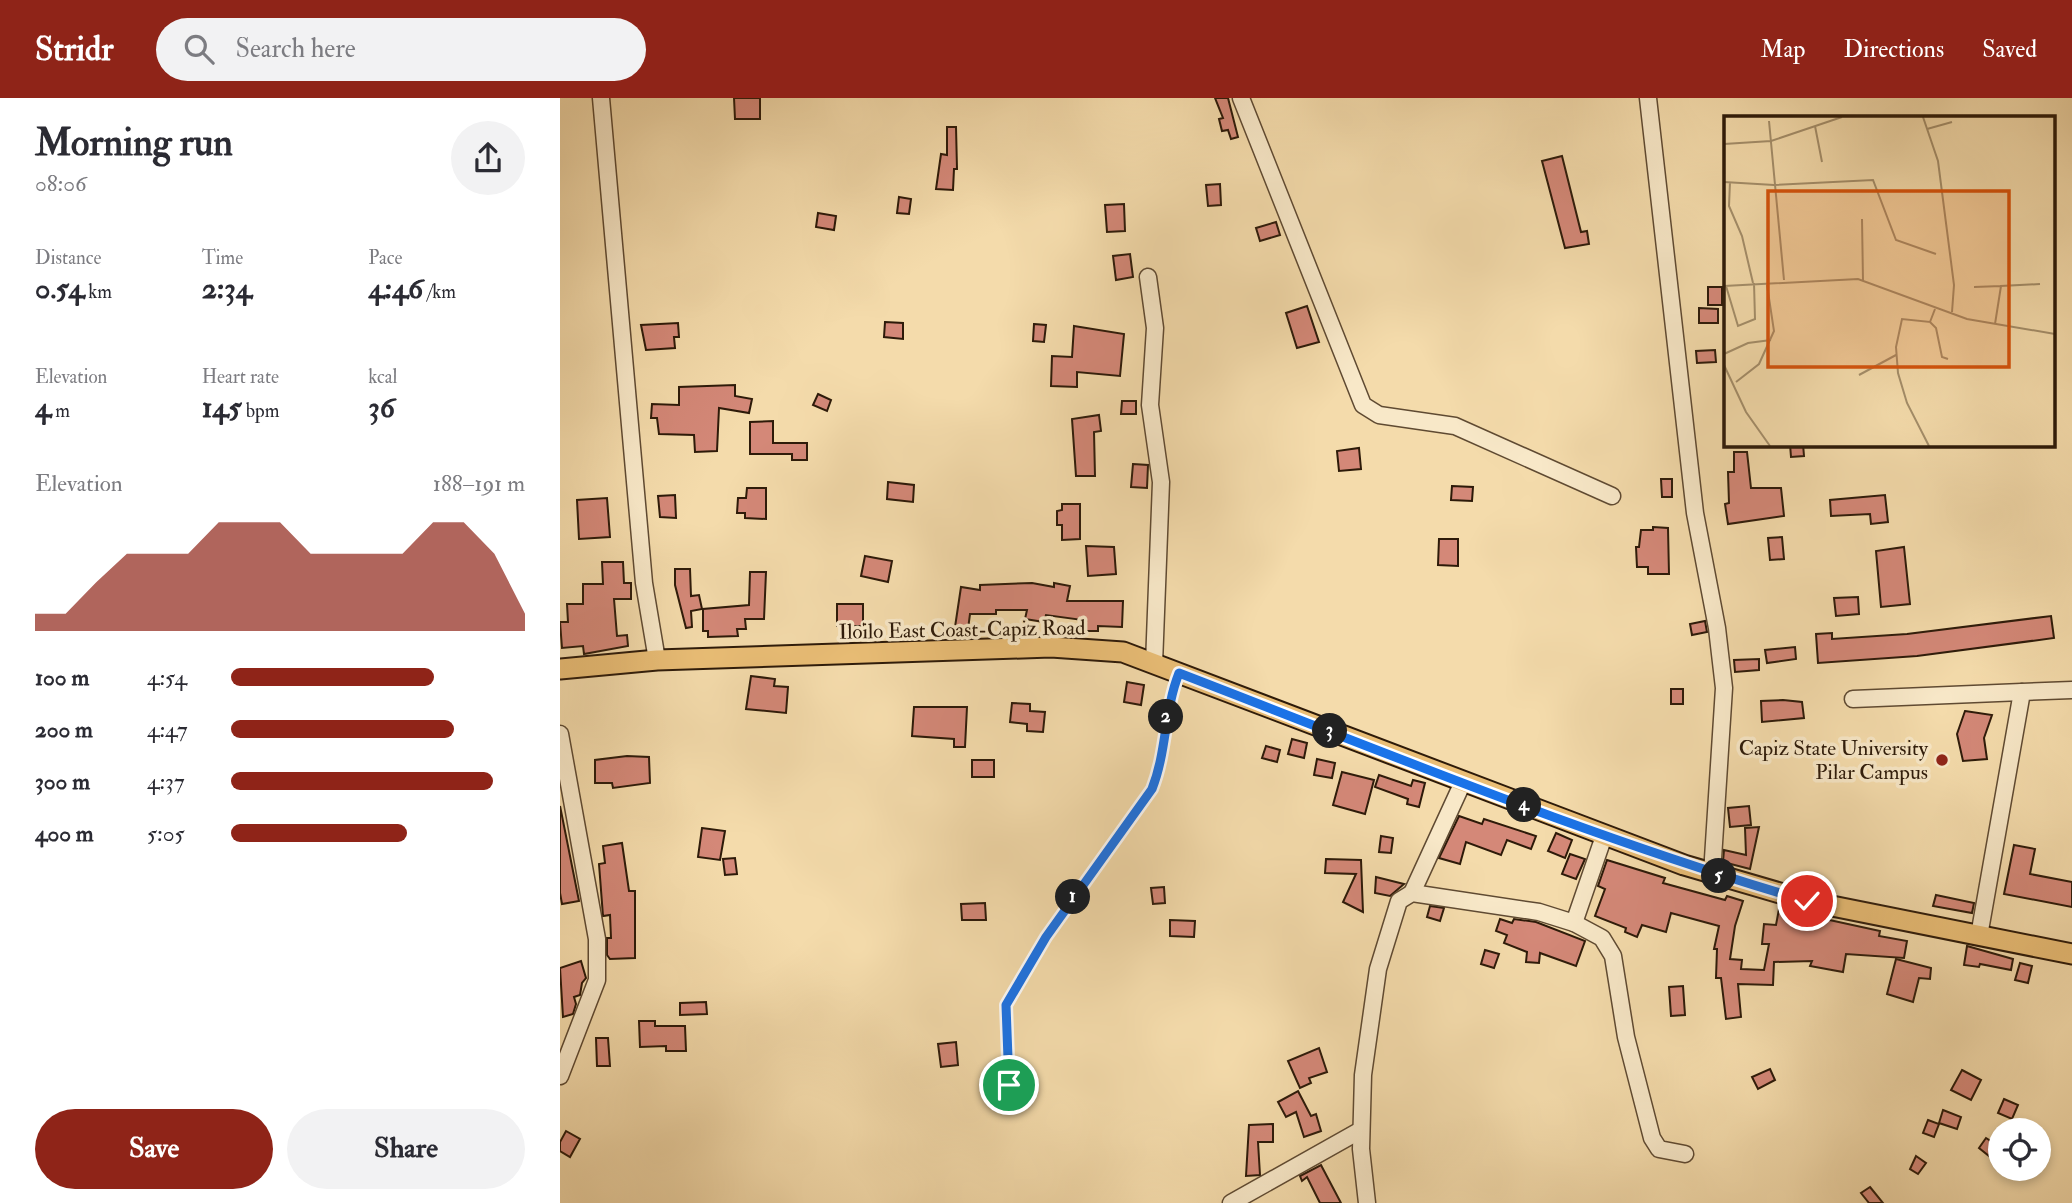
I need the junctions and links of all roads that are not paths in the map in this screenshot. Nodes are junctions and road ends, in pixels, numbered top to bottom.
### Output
1 (601, 98) edge
2 (1241, 98) edge
3 (1648, 98) edge
4 (1147, 277) dead end
5 (1612, 496) dead end
6 (657, 660) junction
7 (1154, 664) junction
8 (560, 669) edge
9 (2072, 690) edge
10 (2022, 692) junction
11 (1853, 699) dead end
12 (560, 734) edge
13 (1463, 782) junction
14 (1604, 836) junction
15 (1712, 874) junction
16 (1412, 893) junction
17 (1574, 923) junction
18 (1979, 936) junction
19 (2072, 954) edge
20 (567, 1037) edge
21 (560, 1076) edge
22 (1361, 1130) junction
23 (1685, 1154) dead end
24 (1231, 1203) edge
25 (1367, 1203) edge

1 - 6 street
2 - 5 street
3 - 15 street
4 - 7 street
6 - 7 main road, Iloilo East Coast-Capiz Road
6 - 8 main road, Iloilo East Coast-Capiz Road
7 - 13 main road, Iloilo East Coast-Capiz Road
9 - 10 street
10 - 11 street
10 - 18 street
12 - 20 street
13 - 14 main road, Iloilo East Coast-Capiz Road
13 - 16 street
14 - 15 main road, Iloilo East Coast-Capiz Road
14 - 17 street
15 - 18 main road, Iloilo East Coast-Capiz Road
16 - 17 street
16 - 22 street
17 - 23 street
18 - 19 main road, Iloilo East Coast-Capiz Road
20 - 21 street
22 - 24 street
22 - 25 street

